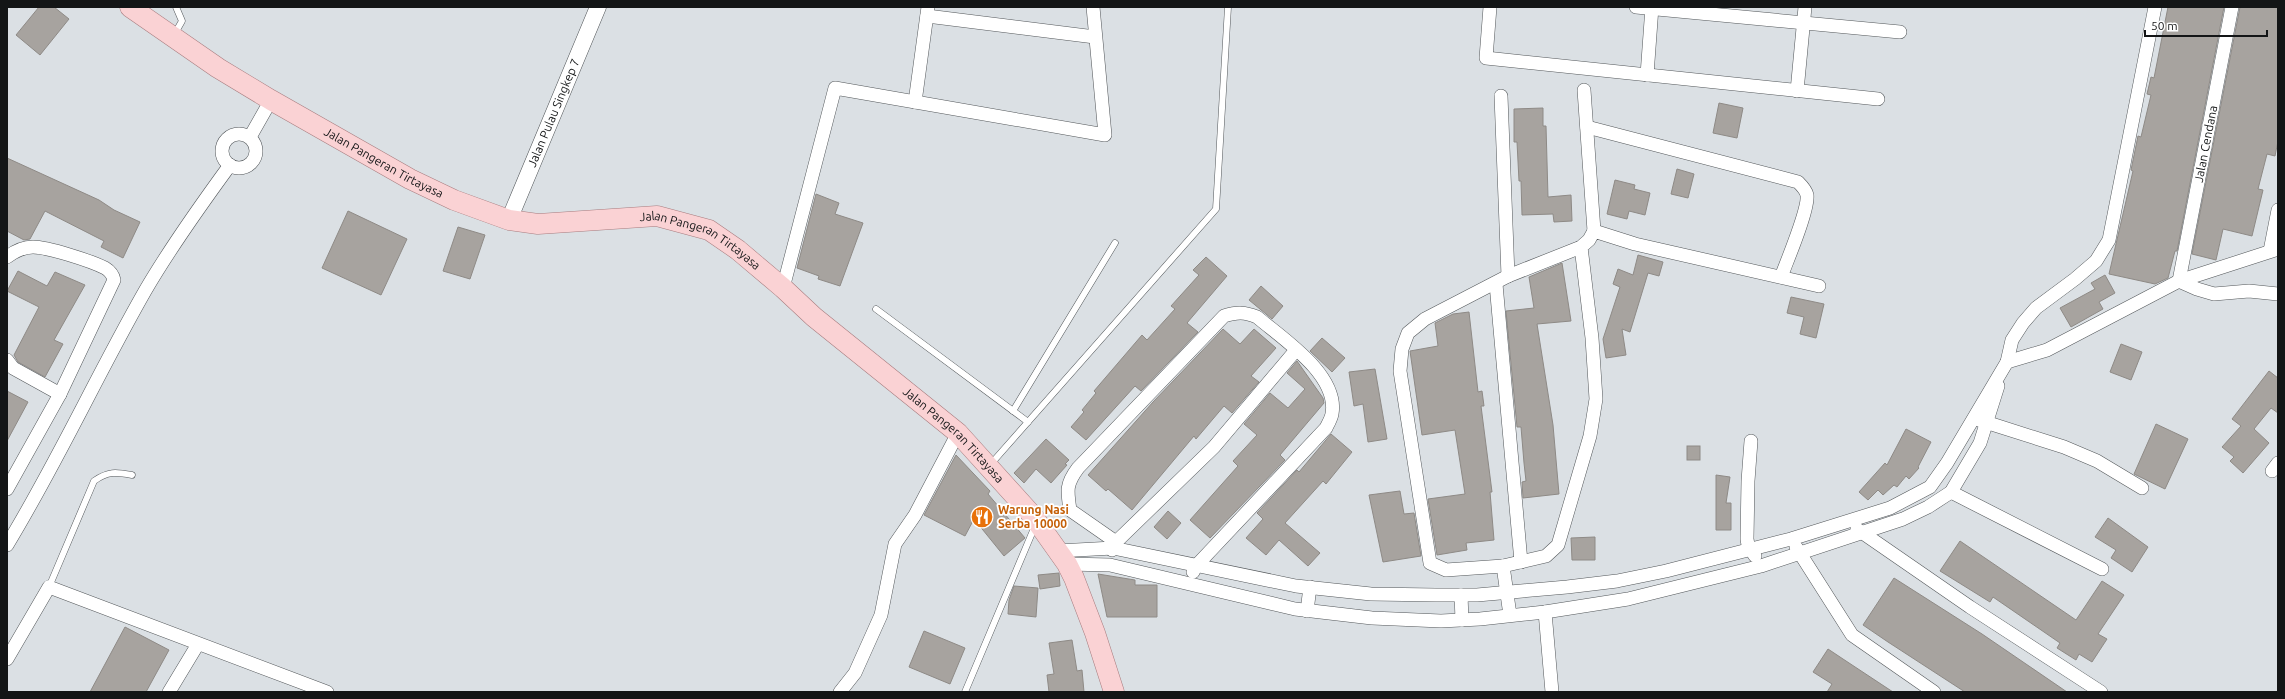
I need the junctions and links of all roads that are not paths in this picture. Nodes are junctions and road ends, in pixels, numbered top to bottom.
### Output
1 (130, 7) edge
2 (176, 7) edge
3 (598, 7) edge
4 (1093, 7) edge
5 (1228, 7) edge
6 (1490, 7) edge
7 (1636, 7) edge
8 (1805, 7) edge
9 (2155, 7) edge
10 (2232, 7) edge
11 (1652, 8) edge
12 (928, 11) edge
13 (1804, 22) junction
14 (1900, 32) dead end
15 (174, 36) junction
16 (1095, 37) junction
17 (1647, 75) junction
18 (1584, 90) dead end
19 (1797, 91) junction
20 (1501, 96) dead end
21 (1878, 99) dead end
22 (271, 100) junction
23 (914, 102) junction
24 (1587, 127) junction
25 (250, 137) junction
26 (230, 165) junction
27 (2278, 210) edge
28 (509, 220) junction
29 (1594, 231) junction
30 (1115, 242) dead end
31 (1581, 247) junction
32 (2274, 250) edge
33 (7, 257) edge
34 (1508, 276) junction
35 (1781, 277) junction
36 (2180, 281) junction
37 (1496, 284) junction
38 (1819, 286) dead end
39 (784, 288) junction
40 (2278, 294) edge
41 (876, 309) dead end
42 (1296, 350) junction
43 (7, 360) edge
44 (2005, 366) junction
45 (60, 394) junction
46 (1013, 411) junction
47 (1974, 418) junction
48 (1028, 422) junction
49 (1987, 422) junction
50 (958, 433) junction
51 (1751, 441) dead end
52 (989, 466) junction
53 (132, 475) dead end
54 (2142, 488) dead end
55 (7, 489) edge
56 (1951, 492) junction
57 (1037, 520) junction
58 (1847, 521) junction
59 (1861, 532) junction
60 (1791, 539) junction
61 (7, 545) edge
62 (1114, 545) junction
63 (1751, 550) junction
64 (1800, 554) junction
65 (1062, 557) junction
66 (1522, 562) junction
67 (1110, 565) junction
68 (1196, 566) junction
69 (1503, 566) junction
70 (1761, 566) junction
71 (2102, 568) dead end
72 (1187, 582) junction
73 (49, 587) junction
74 (1310, 587) junction
75 (1506, 592) junction
76 (1461, 595) junction
77 (1307, 611) junction
78 (1545, 612) junction
79 (1510, 615) junction
80 (1462, 620) junction
81 (198, 644) junction
82 (7, 659) edge
83 (169, 692) edge
84 (327, 692) edge
85 (840, 692) edge
86 (965, 692) edge
87 (1114, 692) edge
88 (1552, 692) edge
89 (1934, 692) edge
90 (2101, 692) edge

1 - 15 main road, Jalan Pangeran Tirtayasa
2 - 15 lane
3 - 28 street, Jalan Pulau Singkep 7
4 - 16 street
5 - 48 lane
6 - 17 street
7 - 11 street
8 - 13 street
9 - 44 street
10 - 36 street, Jalan Cendana
11 - 13 street
11 - 17 street
12 - 16 street
12 - 23 street
13 - 14 street
13 - 19 street
15 - 22 main road, Jalan Pangeran Tirtayasa
16 - 23 street
17 - 19 street
18 - 24 street
19 - 21 street
20 - 34 street
22 - 25 street
22 - 28 main road, Jalan Pangeran Tirtayasa
23 - 39 street
24 - 29 street
24 - 35 street
25 - 26 street
25 - 26 street
26 - 61 street
27 - 32 street
28 - 39 main road, Jalan Pangeran Tirtayasa
29 - 31 street
29 - 35 street
30 - 46 lane
31 - 34 street
31 - 66 street
32 - 36 street
33 - 45 street
34 - 37 street
35 - 38 street
36 - 40 street
36 - 44 street
37 - 66 street
37 - 69 street
39 - 50 main road, Jalan Pangeran Tirtayasa
41 - 46 lane
42 - 62 street
42 - 62 street
42 - 68 street
43 - 45 street
44 - 47 street
44 - 49 street
45 - 55 street
46 - 48 lane
47 - 49 street
47 - 58 street
48 - 52 lane
49 - 54 street
49 - 56 street
50 - 52 main road, Jalan Pangeran Tirtayasa
50 - 85 street
51 - 63 street
52 - 57 main road, Jalan Pangeran Tirtayasa
53 - 73 lane
56 - 59 street
56 - 71 street
57 - 65 main road, Jalan Pangeran Tirtayasa
57 - 86 lane
58 - 59 street
58 - 60 street
59 - 64 street
59 - 90 street
60 - 63 street
60 - 64 street
62 - 65 street
62 - 67 street
62 - 68 street
63 - 70 street
63 - 75 street
64 - 70 street
64 - 89 street
65 - 67 street
65 - 87 main road, Jalan Pangeran Tirtayasa
66 - 69 street
67 - 72 street
68 - 72 street
68 - 74 street
69 - 75 street
70 - 78 street
72 - 77 street
73 - 81 street
73 - 82 street
74 - 76 street
74 - 77 street
75 - 76 street
75 - 79 street
76 - 80 street
77 - 80 street
78 - 79 street
78 - 88 street
79 - 80 street
81 - 83 street
81 - 84 street

